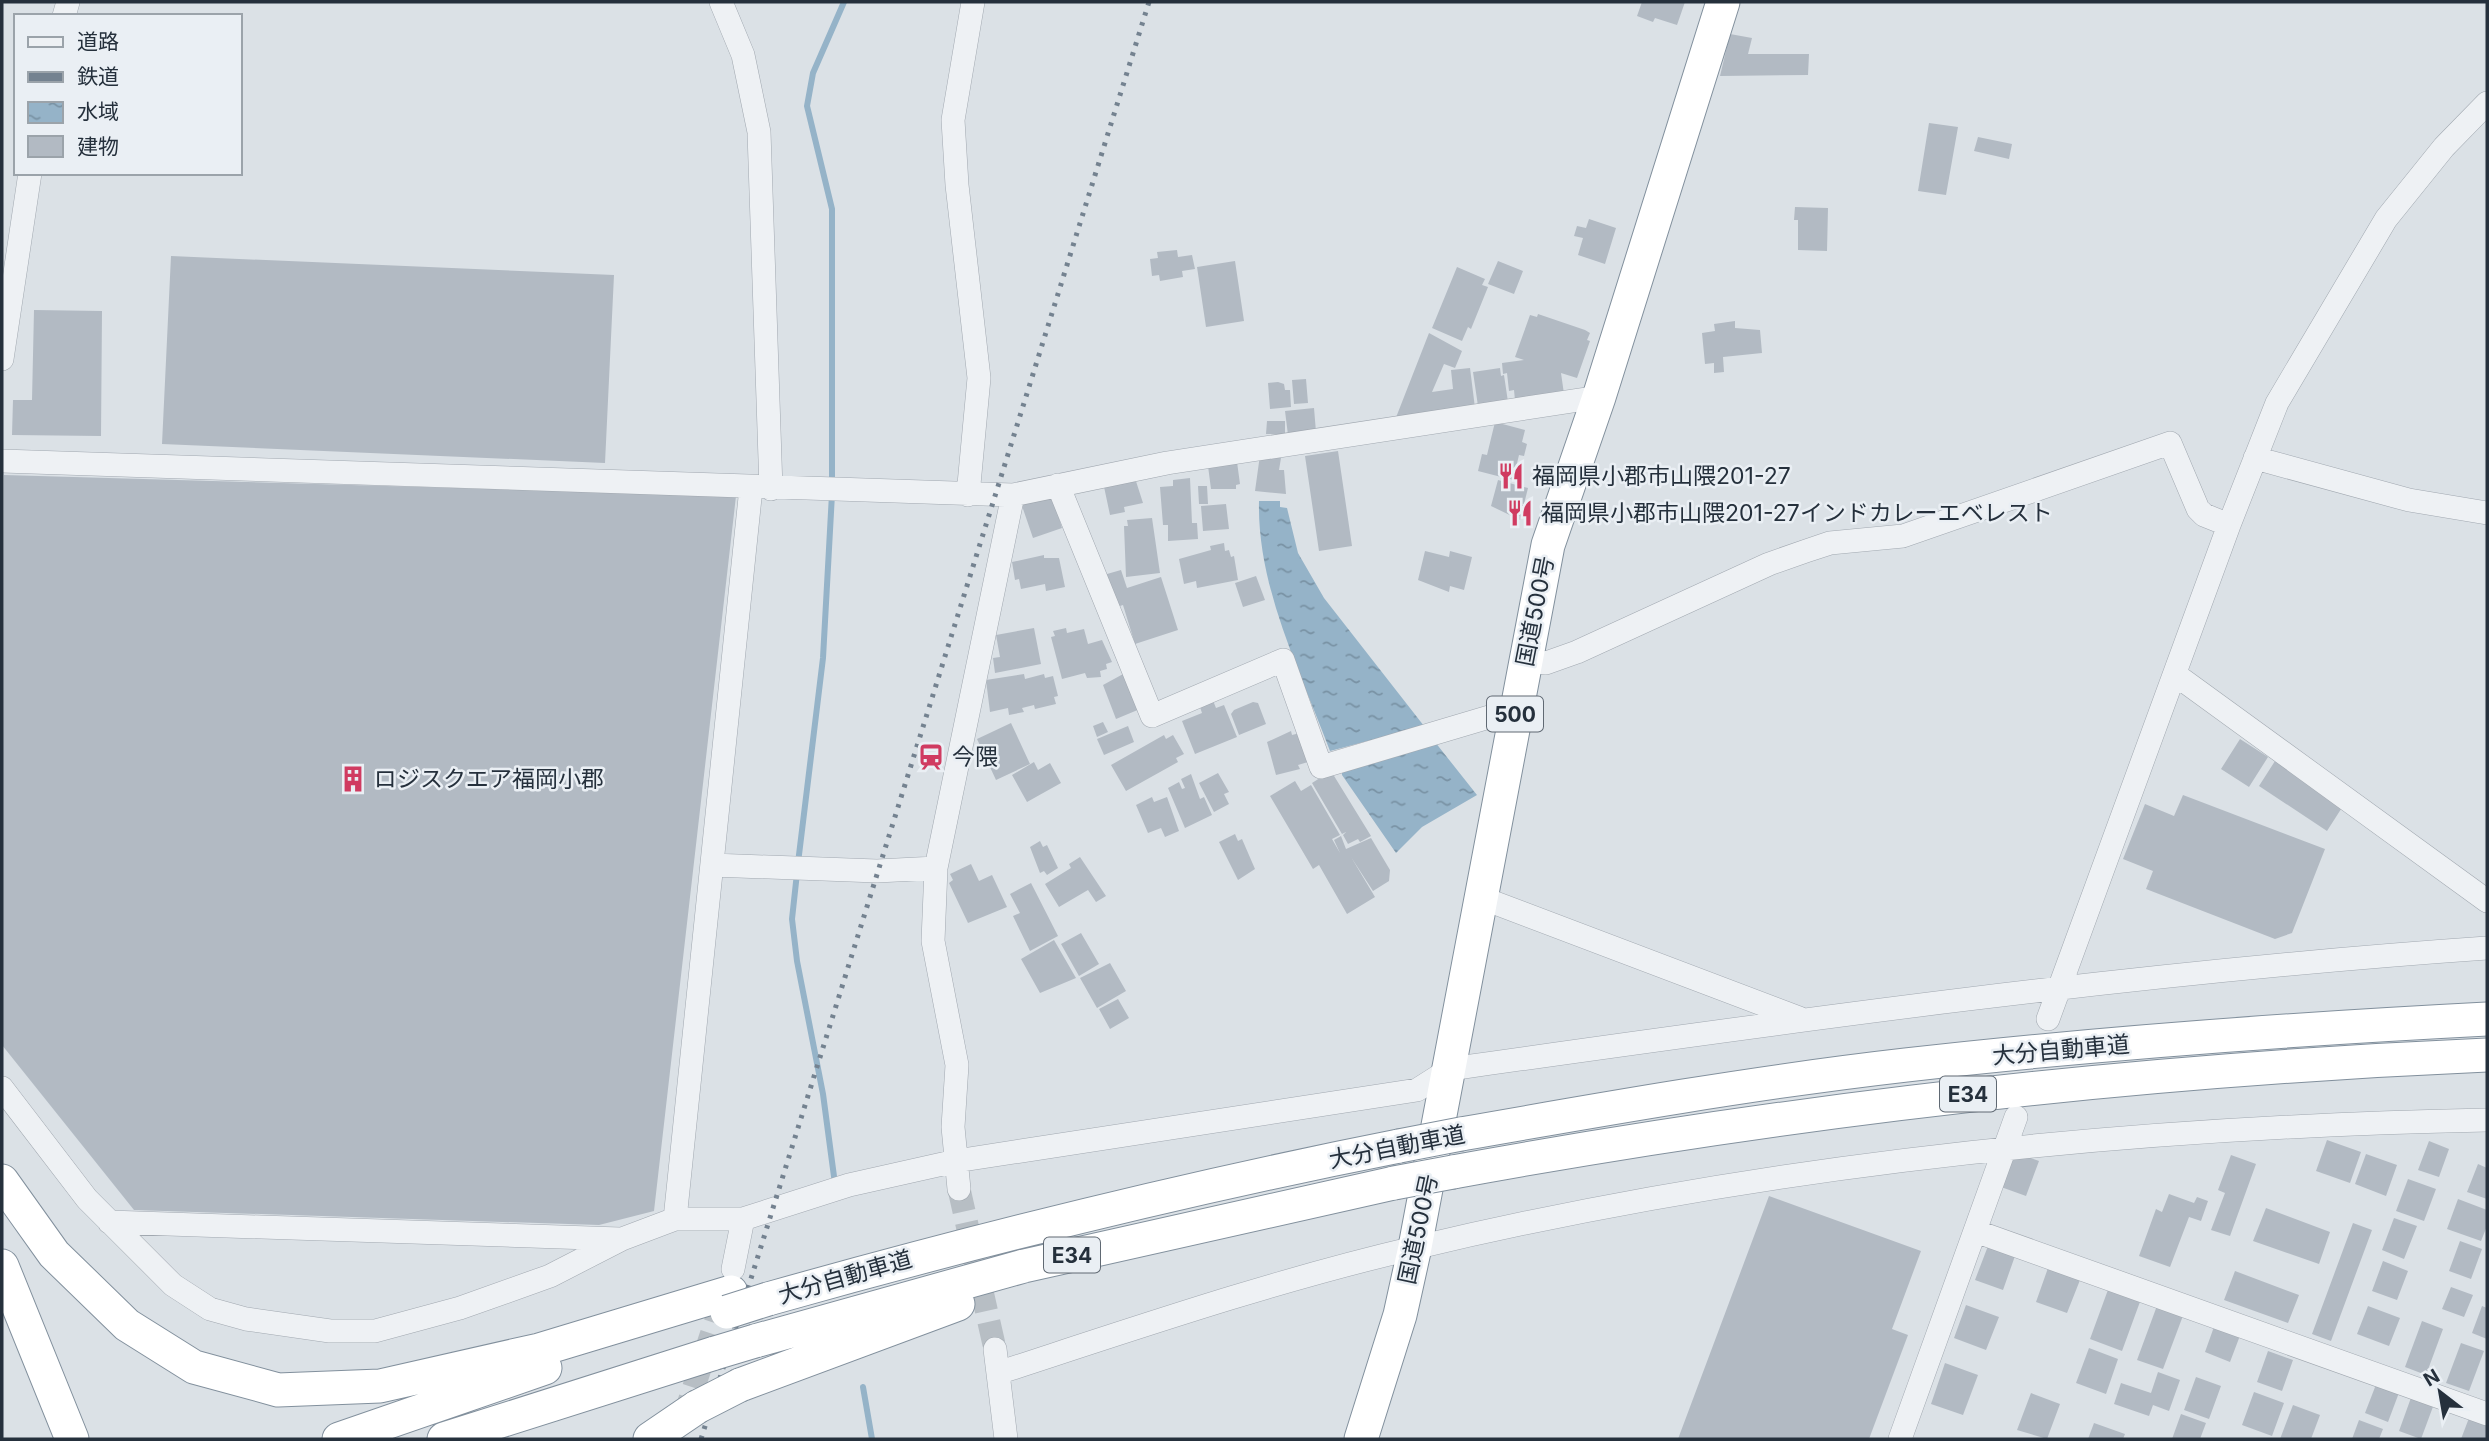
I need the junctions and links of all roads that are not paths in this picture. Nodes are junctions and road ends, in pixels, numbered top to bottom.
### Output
1 (720, 2) edge
2 (973, 2) edge
3 (1723, 2) edge
4 (2487, 103) edge
5 (30, 175) edge
6 (2, 359) edge
7 (1599, 397) junction
8 (2255, 458) junction
9 (2, 461) edge
10 (1058, 485) junction
11 (761, 488) junction
12 (968, 495) junction
13 (1013, 495) junction
14 (2487, 513) edge
15 (2229, 525) junction
16 (1525, 661) junction
17 (2176, 674) junction
18 (1516, 709) junction
19 (712, 865) junction
20 (936, 868) junction
21 (1482, 898) junction
22 (2487, 901) edge
23 (2487, 948) edge
24 (2061, 986) junction
25 (1802, 1019) junction
26 (2049, 1019) dead end
27 (2487, 1019) edge
28 (2487, 1055) edge
29 (1450, 1069) junction
30 (5, 1099) edge
31 (2016, 1117) dead end
32 (2487, 1120) edge
33 (2005, 1147) junction
34 (956, 1161) junction
35 (2, 1181) edge
36 (959, 1189) tunnel mouth
37 (1303, 1202) junction
38 (675, 1219) junction
39 (743, 1219) junction
40 (109, 1222) junction
41 (1975, 1231) junction
42 (622, 1239) junction
43 (1415, 1247) junction
44 (2, 1266) edge
45 (730, 1291) junction
46 (2, 1316) edge
47 (995, 1349) tunnel mouth
48 (998, 1373) junction
49 (2487, 1415) edge
50 (51, 1439) edge
51 (72, 1439) edge
52 (339, 1439) edge
53 (444, 1439) edge
54 (650, 1439) edge
55 (1006, 1439) edge
56 (1361, 1439) edge
57 (1900, 1439) edge

1 - 11 street
2 - 12 street
3 - 7 highway, 国道500号 / 500
4 - 8 street
5 - 6 street
7 - 10 street
7 - 16 highway, 国道500号 / 500
8 - 14 street
8 - 15 street
9 - 11 street
10 - 13 street
10 - 18 street
11 - 12 street
11 - 19 street
12 - 13 street
13 - 20 street
15 - 16 street
15 - 17 street
16 - 18 highway, 国道500号 / 500
17 - 22 street
17 - 24 street
18 - 21 highway, 国道500号 / 500
19 - 20 street
19 - 38 street
20 - 34 street
21 - 25 street
21 - 29 highway, 国道500号 / 500
23 - 24 street
24 - 25 street
24 - 26 street
25 - 29 street
27 - 45 highway, 大分自動車道 / E34, bridge
28 - 37 highway, 大分自動車道 / E34, bridge
29 - 34 street
29 - 43 highway, 国道500号 / 500
30 - 40 street
31 - 33 street
32 - 33 street
33 - 41 street
33 - 43 street
34 - 36 street
34 - 39 street
35 - 45 highway
37 - 53 highway, 大分自動車道 / E34, bridge
37 - 54 highway, bridge
38 - 39 street
38 - 42 street
39 - 45 street
40 - 42 street
40 - 42 street
41 - 49 street
41 - 57 street
43 - 48 street
43 - 56 highway, 国道500号 / 500
44 - 51 highway
45 - 52 highway, 大分自動車道 / E34
46 - 50 highway
47 - 48 street
48 - 55 street

